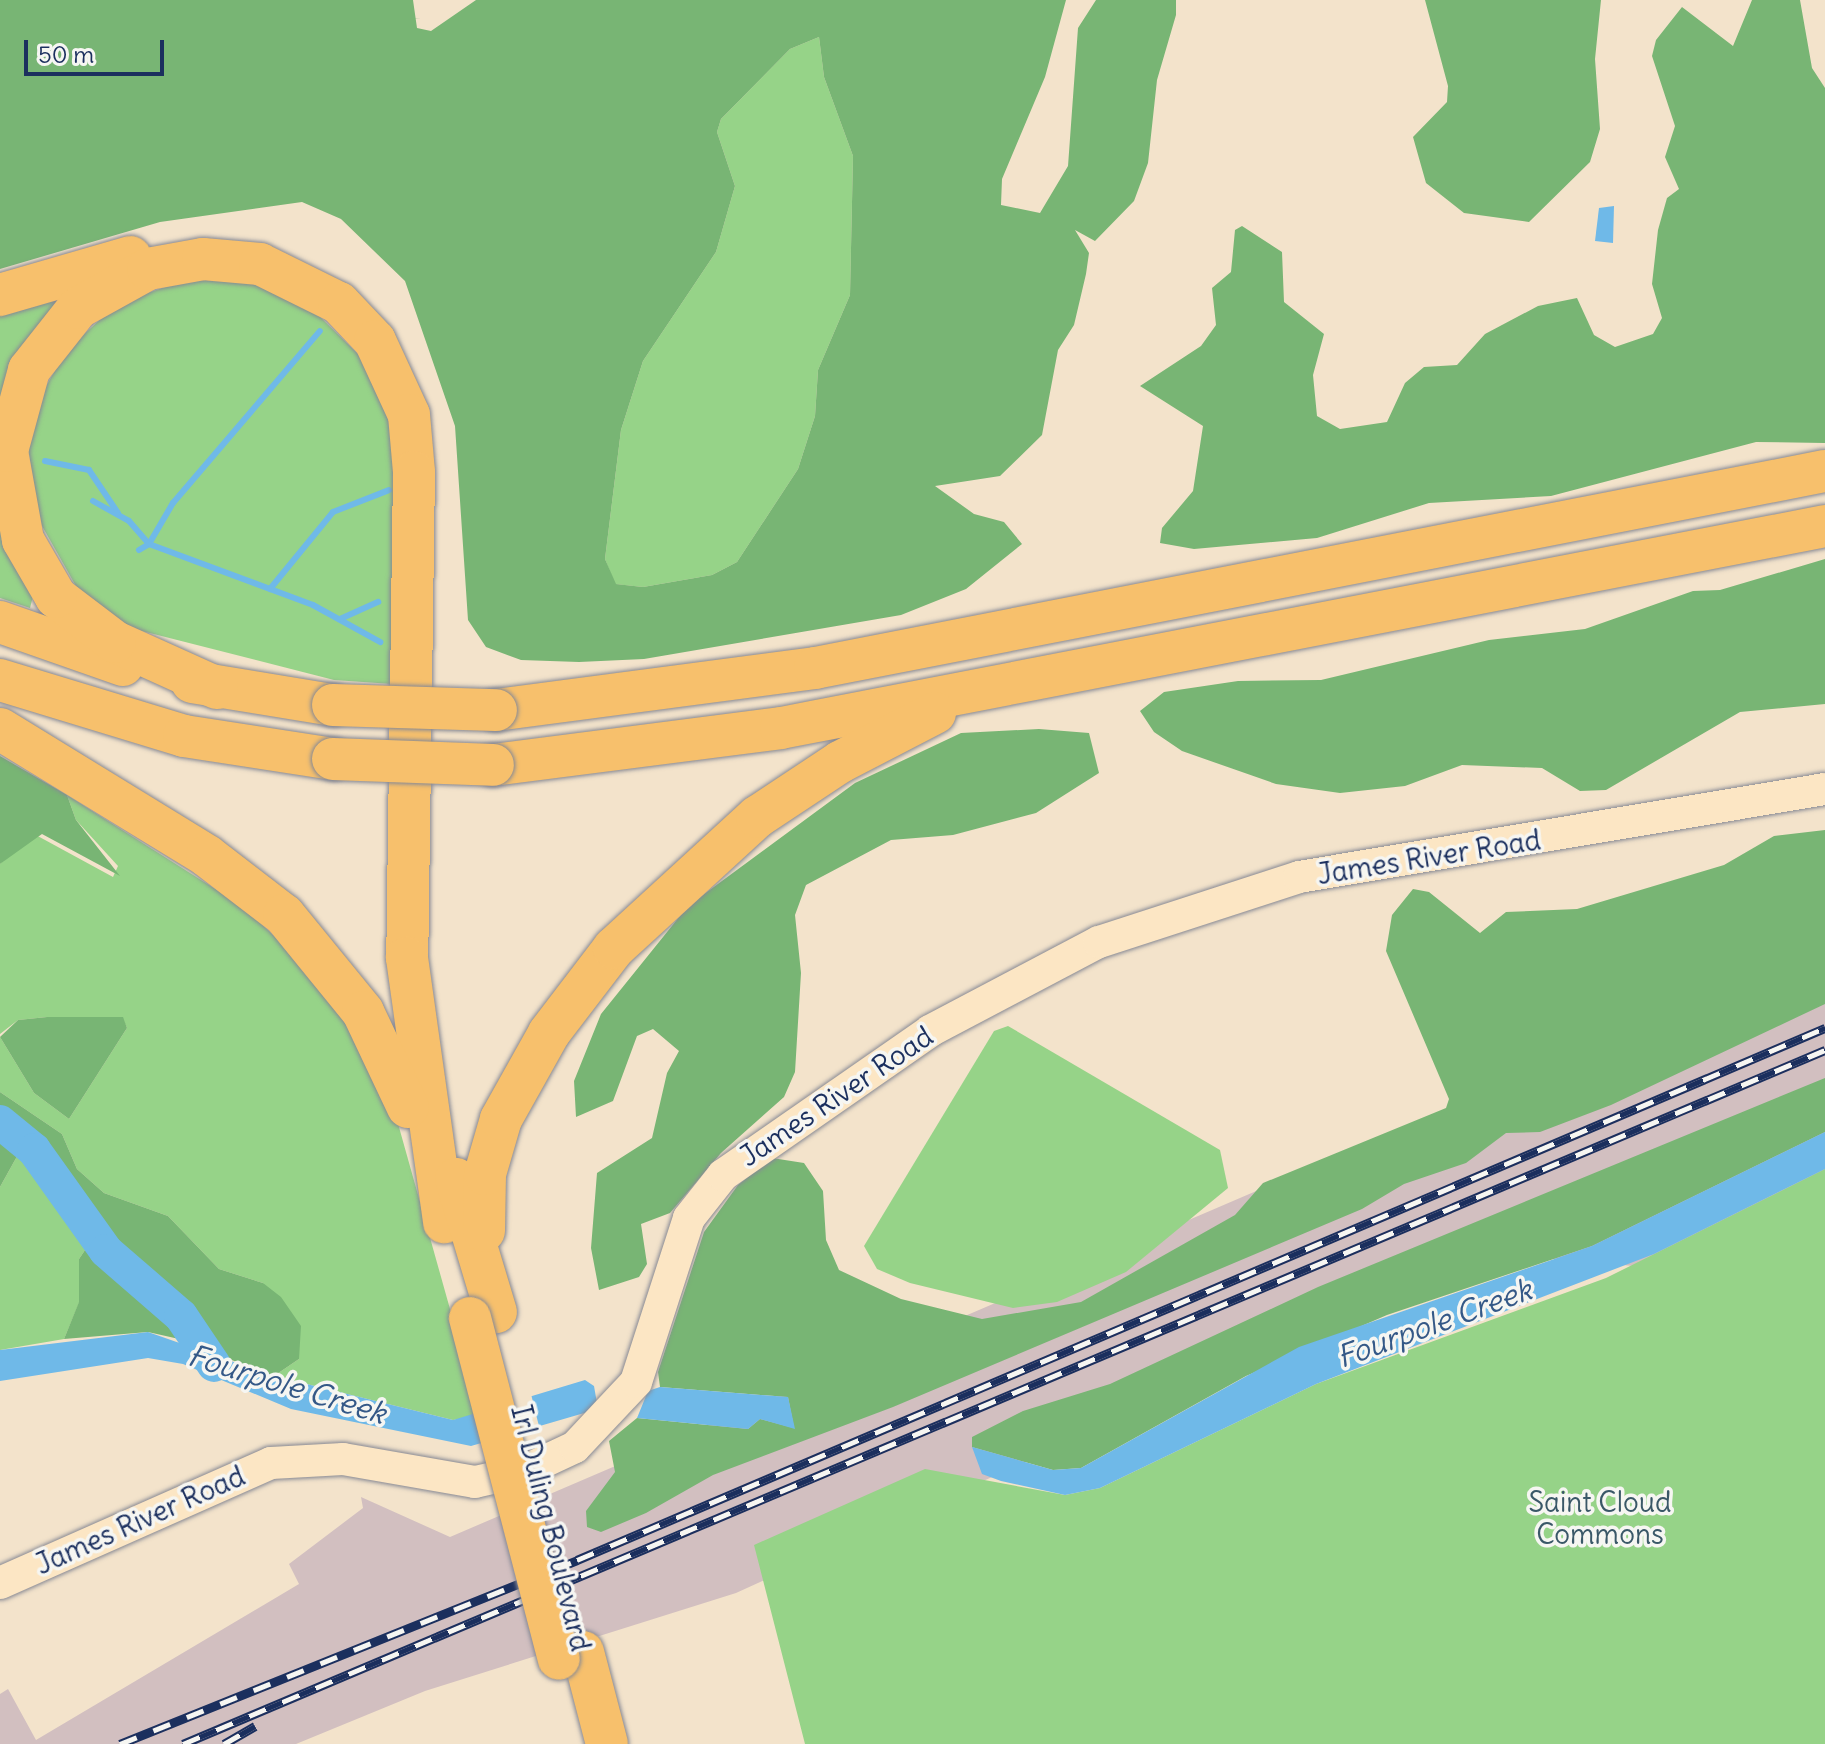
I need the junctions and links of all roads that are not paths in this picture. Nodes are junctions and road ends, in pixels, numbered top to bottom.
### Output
1 (0, 295) edge
2 (1825, 471) edge
3 (1825, 526) edge
4 (0, 622) edge
5 (0, 680) edge
6 (998, 687) junction
7 (217, 688) junction
8 (0, 729) edge
9 (1825, 789) edge
10 (444, 1222) junction
11 (483, 1315) junction
12 (8, 1580) edge
13 (571, 1656) junction
14 (581, 1744) edge
15 (607, 1744) edge

1 - 11 highway
2 - 7 highway, bridge
3 - 6 highway
4 - 7 highway
5 - 6 highway, bridge
6 - 11 highway
7 - 10 highway
8 - 10 highway
9 - 12 street, James River Road
10 - 11 highway
11 - 13 highway, Irl Duling Boulevard, bridge
13 - 14 highway, Irl Duling Boulevard
13 - 15 highway, Irl Duling Boulevard

